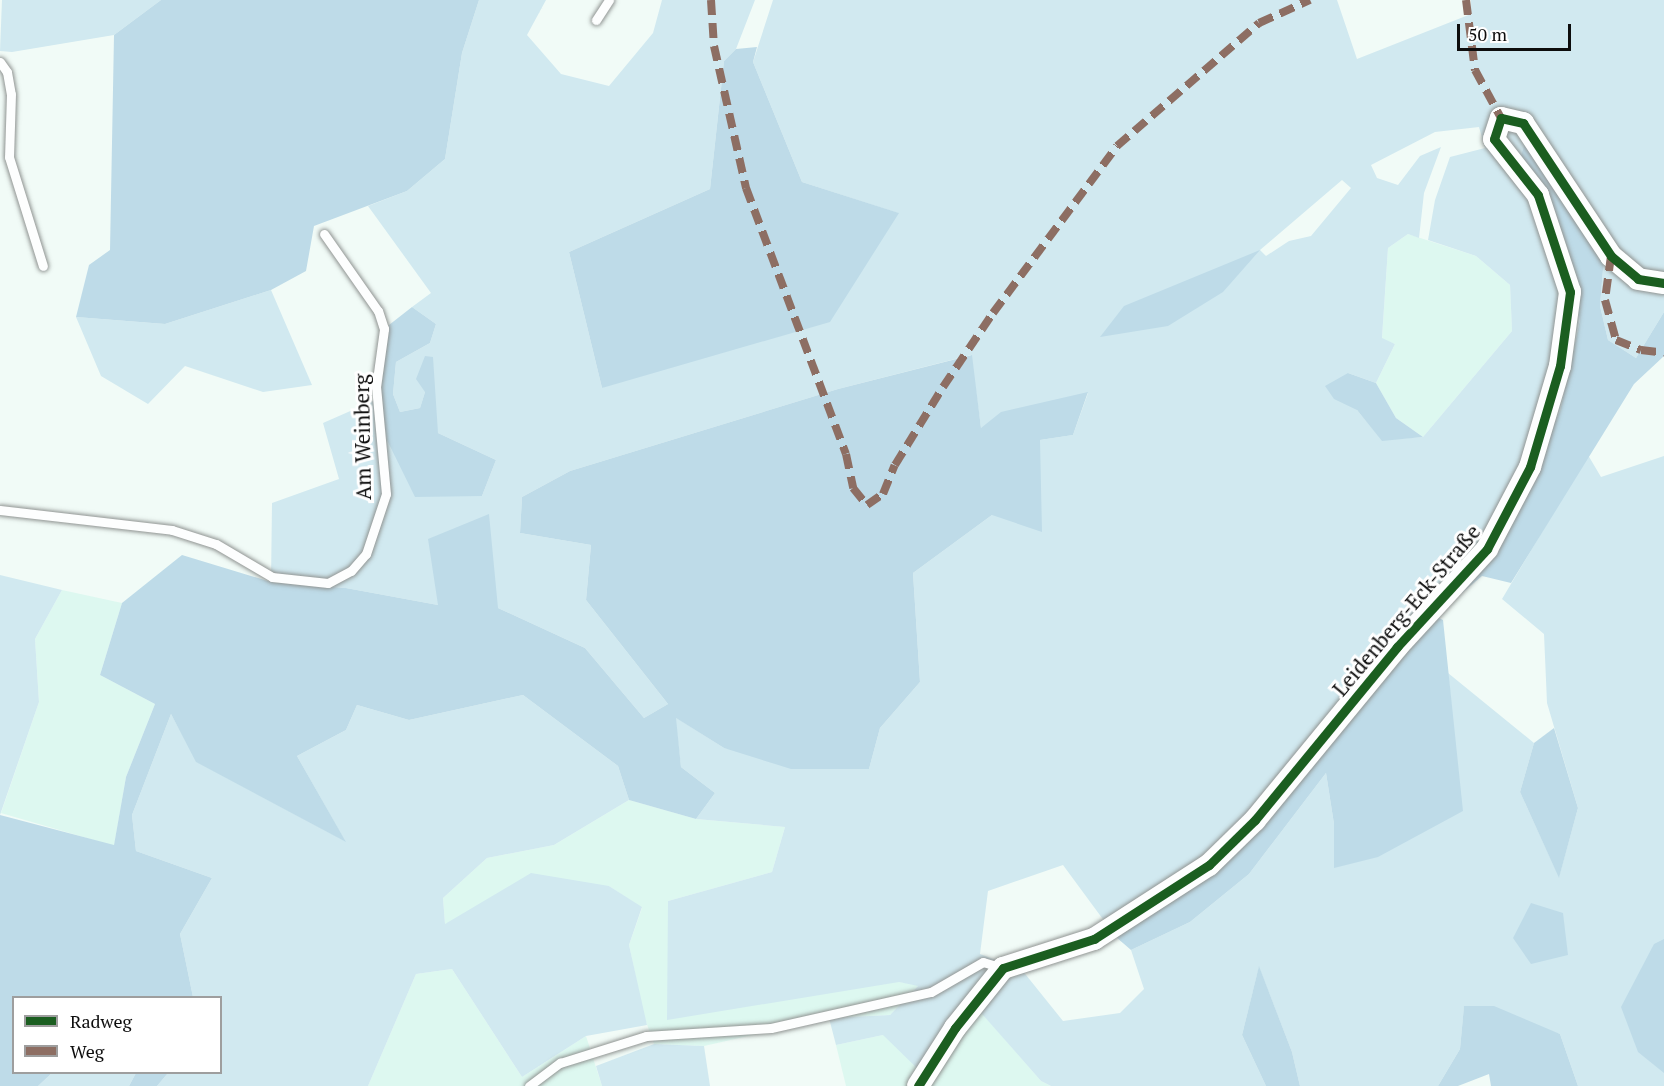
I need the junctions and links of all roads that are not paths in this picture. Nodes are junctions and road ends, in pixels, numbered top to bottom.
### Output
1 (609, 0) edge
2 (596, 20) dead end
3 (0, 62) edge
4 (324, 234) dead end
5 (43, 266) dead end
6 (1664, 282) edge
7 (0, 510) edge
8 (1003, 968) junction
9 (529, 1086) edge
10 (918, 1086) edge

1 - 2 lane
3 - 5 lane
4 - 7 lane, Am Weinberg
6 - 8 street, Leidenberg-Eck-Straße
8 - 9 lane
8 - 10 street

